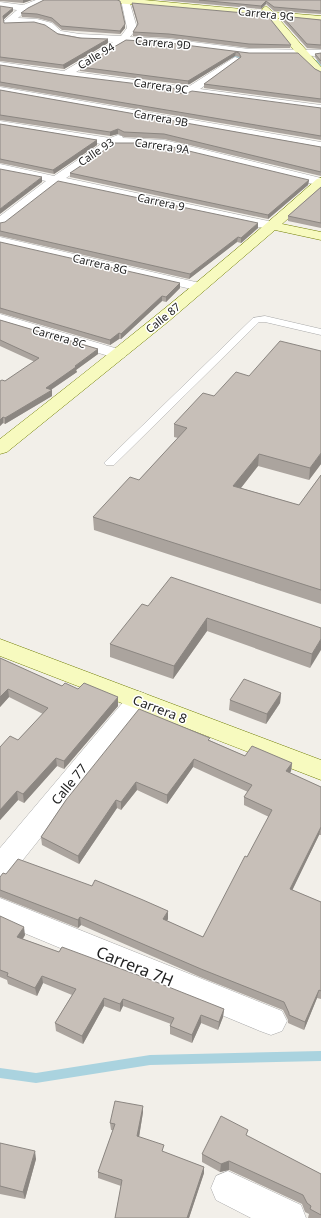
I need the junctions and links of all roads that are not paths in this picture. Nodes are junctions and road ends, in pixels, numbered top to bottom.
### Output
1 (44, 0) edge
2 (116, 0) edge
3 (126, 0) edge
4 (257, 0) edge
5 (0, 5) edge
6 (24, 8) junction
7 (272, 15) junction
8 (321, 19) edge
9 (5, 24) edge
10 (120, 42) junction
11 (321, 53) edge
12 (305, 56) junction
13 (236, 60) edge
14 (0, 65) edge
15 (318, 70) edge
16 (68, 73) junction
17 (0, 90) edge
18 (192, 90) junction
19 (31, 94) junction
20 (173, 101) edge
21 (161, 108) edge
22 (321, 108) edge
23 (149, 116) junction
24 (0, 124) edge
25 (112, 142) junction
26 (321, 146) edge
27 (0, 168) edge
28 (57, 179) junction
29 (321, 182) edge
30 (0, 223) edge
31 (273, 226) junction
32 (321, 236) edge
33 (0, 241) edge
34 (200, 287) junction
35 (0, 320) edge
36 (321, 332) edge
37 (119, 354) junction
38 (0, 448) edge
39 (110, 463) dead end
40 (0, 647) edge
41 (138, 700) junction
42 (321, 770) edge
43 (0, 868) edge
44 (0, 910) edge
45 (271, 1022) dead end
46 (228, 1188) dead end
47 (288, 1218) edge

1 - 6 street
2 - 3 street, Carrera 9G
3 - 7 street, Carrera 9G
3 - 10 street, Calle 94
4 - 7 street
5 - 6 street
6 - 9 street
7 - 8 street, Carrera 9G
7 - 12 street
9 - 10 street, Carrera 9D
10 - 12 street, Carrera 9D
10 - 16 street, Calle 94
11 - 12 street, Carrera 9D
12 - 15 street
13 - 18 street
14 - 16 street, Carrera 9C
16 - 18 street, Carrera 9C
16 - 19 street, Calle 94
17 - 19 street, Carrera 9B
18 - 20 street
18 - 22 street, Carrera 9C
19 - 23 street, Carrera 9B
21 - 23 street, Calle 93
23 - 25 street, Calle 93
23 - 26 street, Carrera 9B
24 - 25 street, Carrera 9A
25 - 28 street, Calle 93
25 - 29 street, Carrera 9A
27 - 28 street, Carrera 9
28 - 30 street, Calle 93
28 - 31 street, Carrera 9
29 - 31 street, Calle 87
31 - 32 street, Carrera 9
31 - 34 street, Calle 87
33 - 34 street, Carrera 8G
34 - 37 street, Calle 87
35 - 37 street, Carrera 8C
36 - 39 lane
37 - 38 street, Calle 87
40 - 41 street, Carrera 8
41 - 42 street, Carrera 8
41 - 43 street, Calle 77
44 - 45 street, Carrera 7H
46 - 47 street

